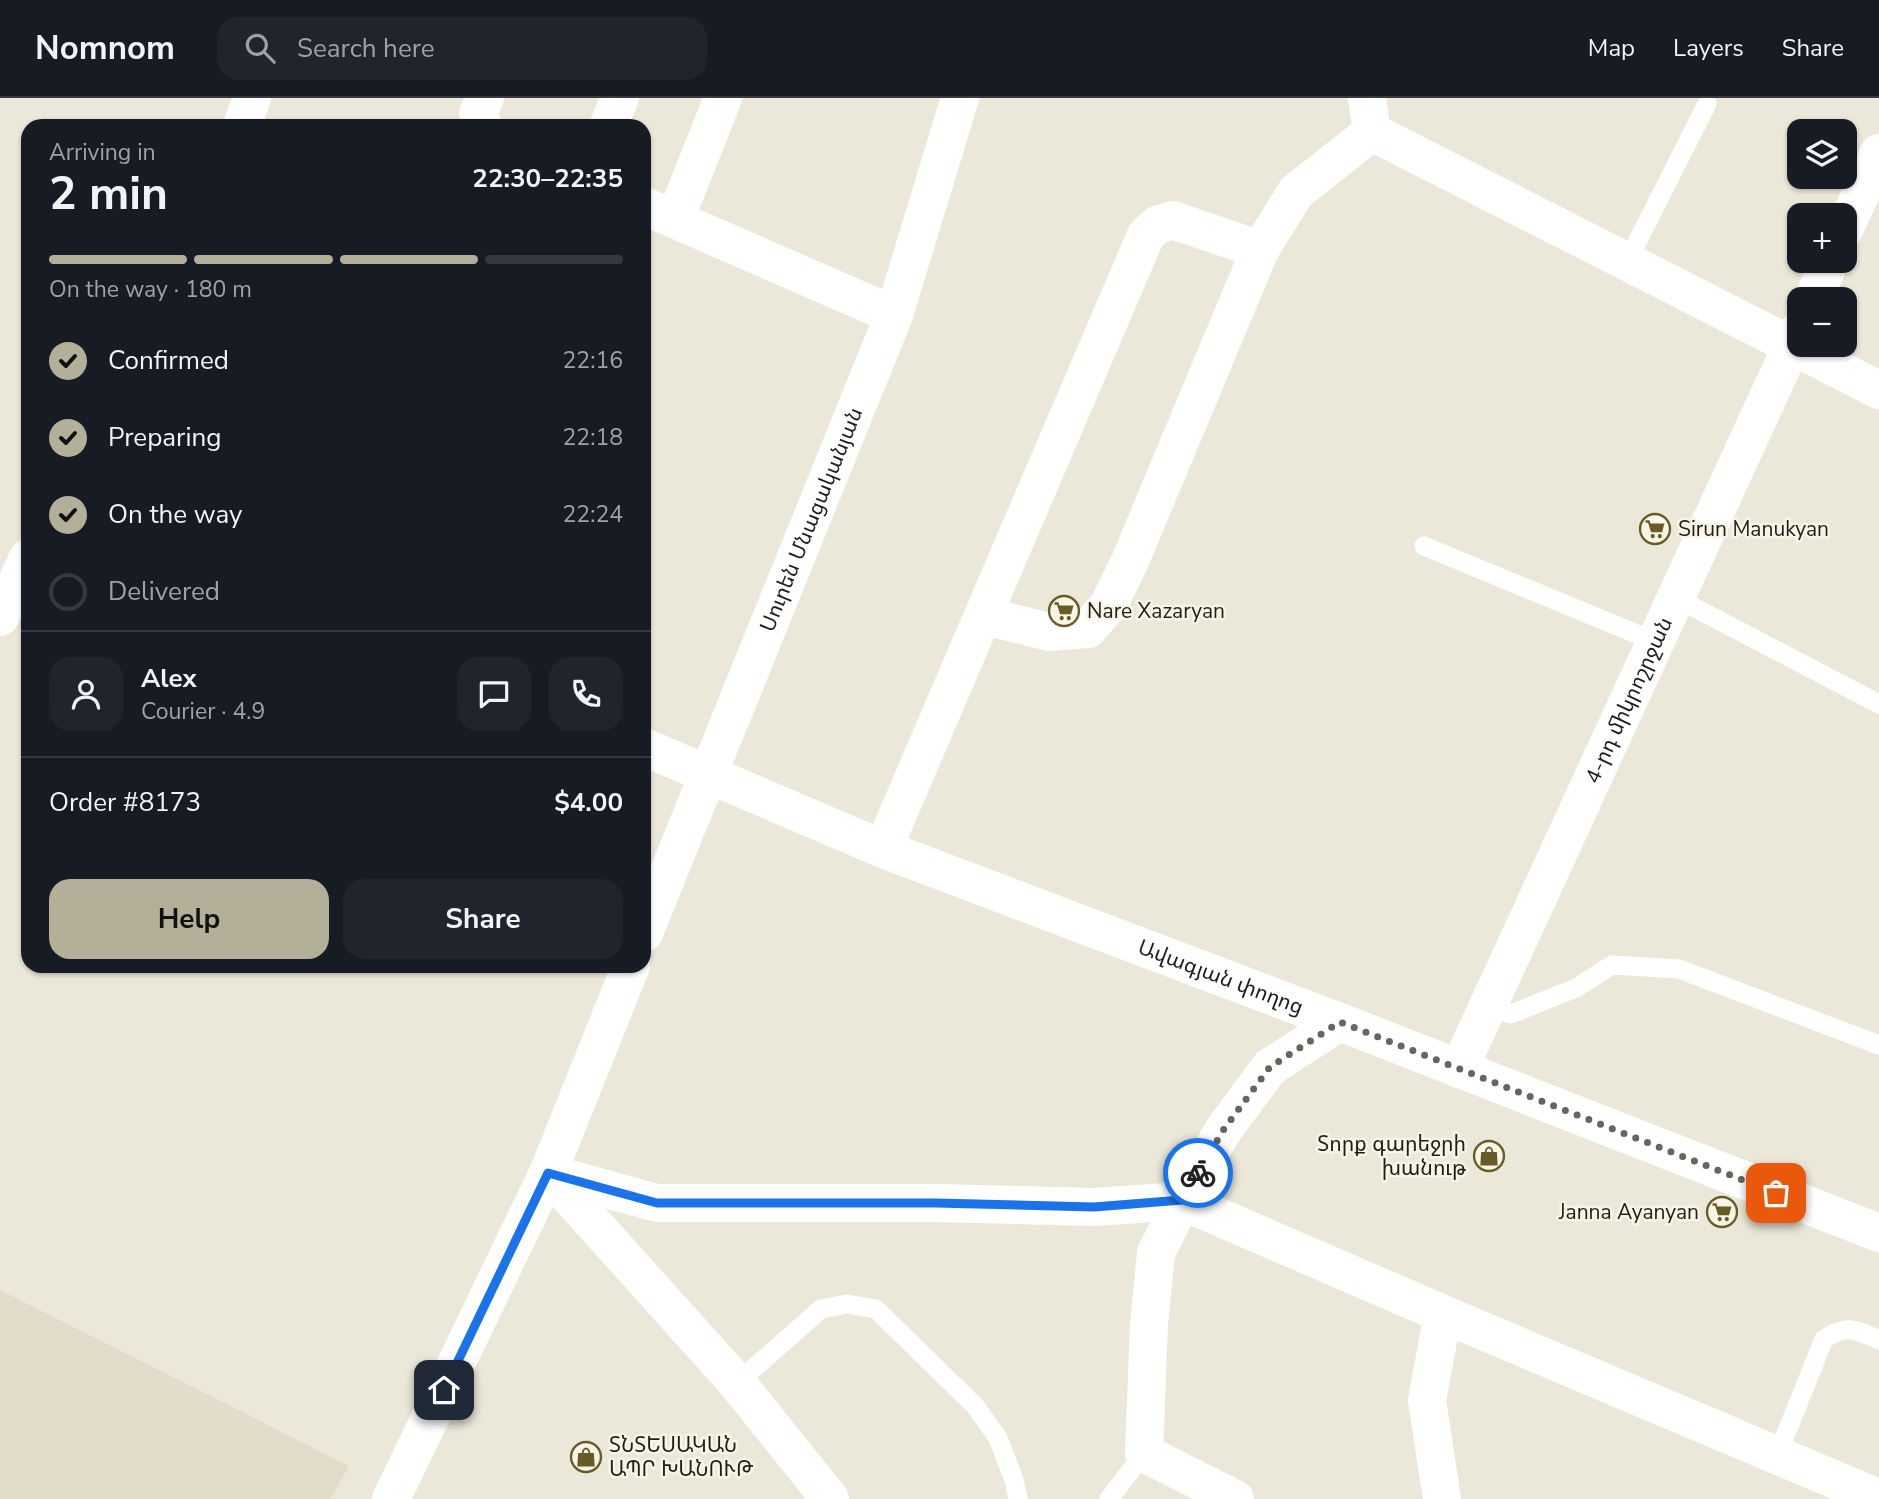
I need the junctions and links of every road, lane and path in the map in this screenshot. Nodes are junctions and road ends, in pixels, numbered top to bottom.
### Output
1 (253, 98) edge
2 (485, 98) edge
3 (620, 98) edge
4 (723, 98) edge
5 (960, 98) edge
6 (1707, 104) dead end
7 (1369, 115) edge
8 (245, 119) edge
9 (480, 119) edge
10 (611, 119) edge
11 (1879, 153) edge
12 (1856, 203) edge
13 (659, 212) edge
14 (1260, 250) junction
15 (1627, 262) junction
16 (894, 315) junction
17 (1787, 334) edge
18 (1787, 357) edge
19 (1826, 357) edge
20 (1879, 390) edge
21 (1424, 546) dead end
22 (21, 573) edge
23 (1676, 598) junction
24 (984, 616) junction
25 (0, 617) edge
26 (1656, 642) junction
27 (1879, 704) edge
28 (651, 750) edge
29 (709, 773) junction
30 (883, 849) junction
31 (651, 916) edge
32 (628, 973) edge
33 (1487, 1009) junction
34 (1340, 1022) junction
35 (1879, 1045) edge
36 (1459, 1069) junction
37 (548, 1173) junction
38 (1182, 1200) junction
39 (1879, 1233) edge
40 (1443, 1314) junction
41 (1879, 1340) edge
42 (737, 1383) junction
43 (1144, 1453) junction
44 (1777, 1456) junction
45 (391, 1499) edge
46 (830, 1499) edge
47 (1018, 1499) edge
48 (1109, 1499) edge
49 (1235, 1499) edge
50 (1442, 1499) edge
51 (1872, 1499) edge

1 - 8 street
2 - 9 street
3 - 10 street
4 - 13 street
5 - 16 street, Սուրեն Մնացականյան
6 - 15 lane
7 - 14 street
7 - 15 street
11 - 12 street
13 - 16 street
14 - 24 street
14 - 24 street
15 - 17 street
16 - 29 street, Սուրեն Մնացականյան
18 - 23 street, 4-րդ միկրոշրջան
19 - 20 street
21 - 26 lane
22 - 25 street
23 - 26 street, 4-րդ միկրոշրջան
23 - 27 lane
24 - 30 street
26 - 33 street, 4-րդ միկրոշրջան
28 - 29 street, Ավագյան փողոց
29 - 30 street, Ավագյան փողոց
29 - 31 street, Սուրեն Մնացականյան
30 - 34 street, Ավագյան փողոց
32 - 37 street
33 - 35 lane
33 - 36 street, 4-րդ միկրոշրջան
34 - 36 street, Ավագյան փողոց
34 - 38 street
36 - 39 street, Ավագյան փողոց
37 - 38 street
37 - 42 street
37 - 45 street
38 - 40 street
38 - 43 street
40 - 44 street
40 - 50 street
41 - 44 lane
42 - 46 street
42 - 47 lane
43 - 48 lane
43 - 49 street
44 - 51 street

